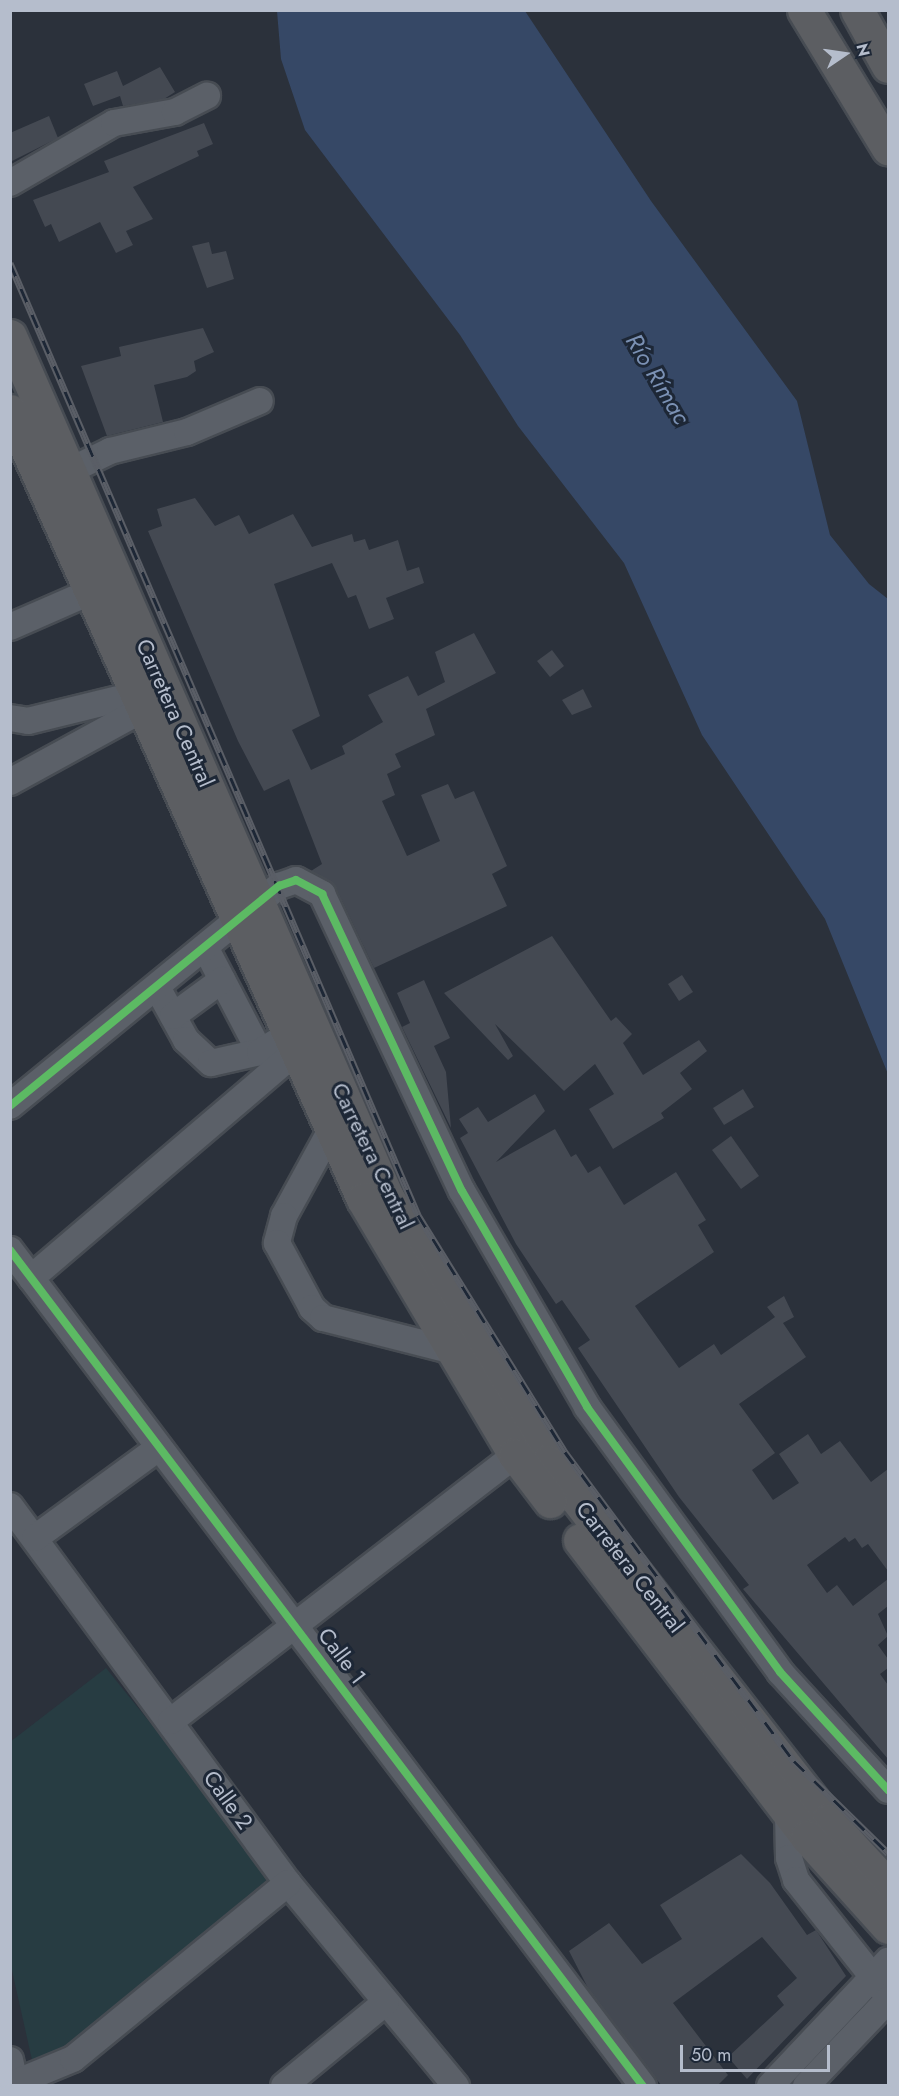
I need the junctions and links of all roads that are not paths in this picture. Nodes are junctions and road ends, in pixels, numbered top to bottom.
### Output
1 (804, 10) edge
2 (857, 10) edge
3 (888, 66) edge
4 (207, 96) dead end
5 (888, 148) edge
6 (10, 183) edge
7 (10, 336) edge
8 (260, 401) dead end
9 (10, 411) edge
10 (69, 471) junction
11 (90, 592) junction
12 (10, 627) edge
13 (148, 701) junction
14 (10, 718) edge
15 (10, 782) edge
16 (248, 914) junction
17 (205, 947) junction
18 (222, 980) junction
19 (158, 989) junction
20 (173, 1016) junction
21 (292, 1043) junction
22 (260, 1052) junction
23 (10, 1106) edge
24 (342, 1123) junction
25 (10, 1250) edge
26 (31, 1278) junction
27 (453, 1351) junction
28 (513, 1436) junction
29 (157, 1449) junction
30 (10, 1506) edge
31 (35, 1538) junction
32 (295, 1625) junction
33 (171, 1721) junction
34 (888, 1790) edge
35 (788, 1813) junction
36 (288, 1883) junction
37 (888, 1886) edge
38 (888, 1927) edge
39 (883, 1978) edge
40 (888, 2000) edge
41 (386, 2002) junction
42 (13, 2079) edge
43 (284, 2085) edge
44 (456, 2085) edge
45 (643, 2085) edge
46 (770, 2085) edge
47 (806, 2085) edge

1 - 5 highway
2 - 3 highway
4 - 6 street
7 - 10 highway, Carretera Central
8 - 10 street
9 - 11 highway, Carretera Central
10 - 13 highway, Carretera Central
11 - 12 street
11 - 13 highway, Carretera Central
13 - 14 street
13 - 15 street
13 - 16 highway, Carretera Central
16 - 17 street
16 - 21 highway, Carretera Central
16 - 24 highway, Carretera Central
16 - 34 street
17 - 18 street
17 - 19 street
18 - 20 street
18 - 22 street
19 - 20 street
19 - 23 street
20 - 22 street
21 - 22 street
21 - 24 highway, Carretera Central
21 - 26 street
24 - 27 highway, Carretera Central
24 - 27 street
24 - 28 highway, Carretera Central
25 - 26 street, Calle 1
26 - 29 street, Calle 1
27 - 28 highway, Carretera Central
28 - 32 street
28 - 35 highway, Carretera Central
28 - 37 highway, Carretera Central
29 - 31 street
29 - 32 street, Calle 1
30 - 31 street, Calle 2
31 - 33 street, Calle 2
32 - 33 street
32 - 45 street, Calle 1
33 - 36 street, Calle 2
35 - 38 highway, Carretera Central
35 - 39 street
36 - 41 street, Calle 2
36 - 42 street
39 - 46 street
40 - 47 street
41 - 43 street
41 - 44 street, Calle 2

